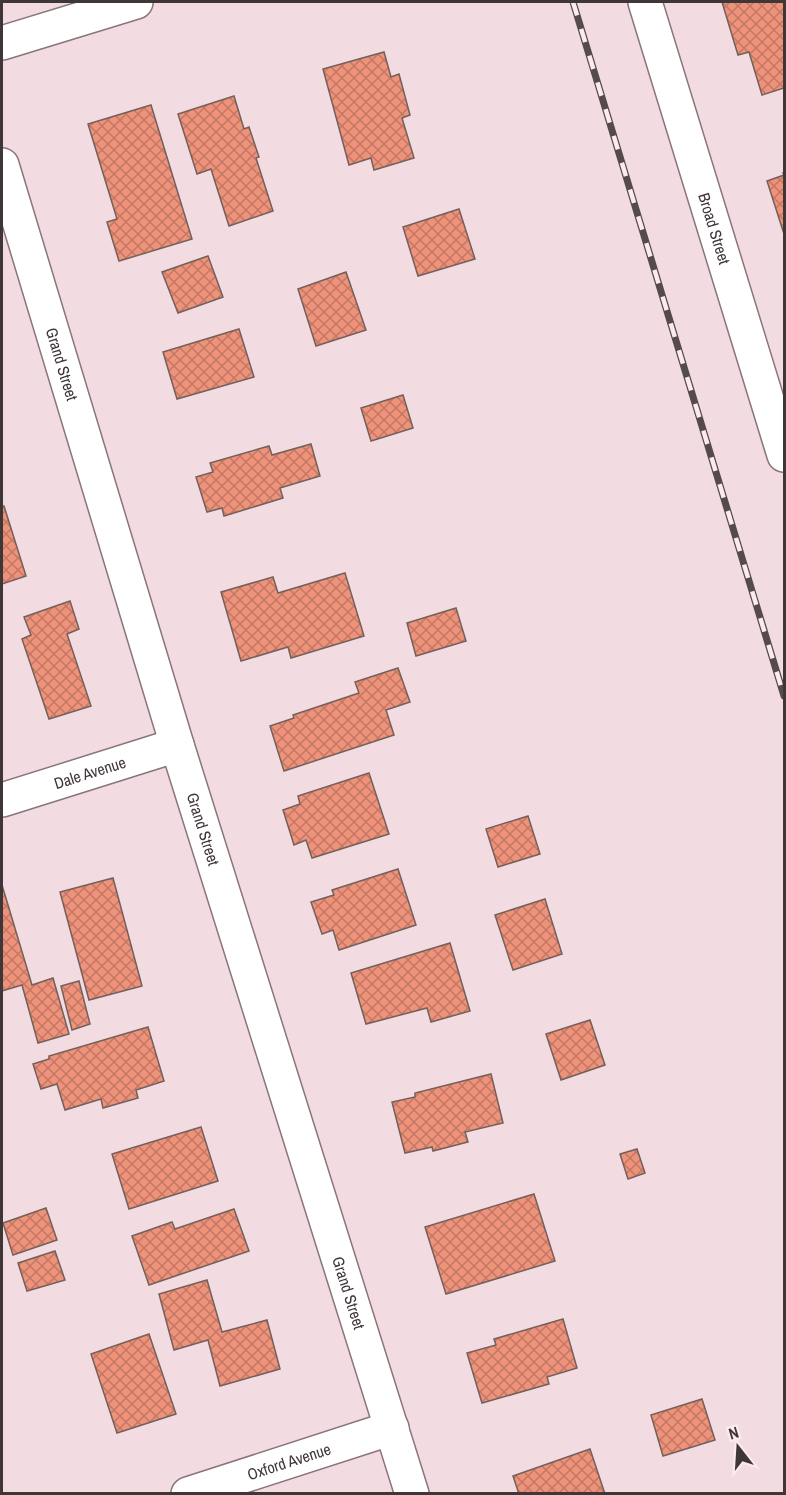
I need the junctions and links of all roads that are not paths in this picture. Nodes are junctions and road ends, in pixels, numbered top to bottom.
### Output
1 (136, 2) edge
2 (645, 2) edge
3 (2, 43) edge
4 (2, 165) edge
5 (784, 455) edge
6 (177, 744) junction
7 (2, 800) edge
8 (392, 1428) junction
9 (188, 1494) edge
10 (412, 1494) edge

1 - 3 street
2 - 5 street, Broad Street
4 - 6 street, Grand Street
6 - 7 street, Dale Avenue
6 - 8 street, Grand Street
8 - 9 street, Oxford Avenue
8 - 10 street, Grand Street

